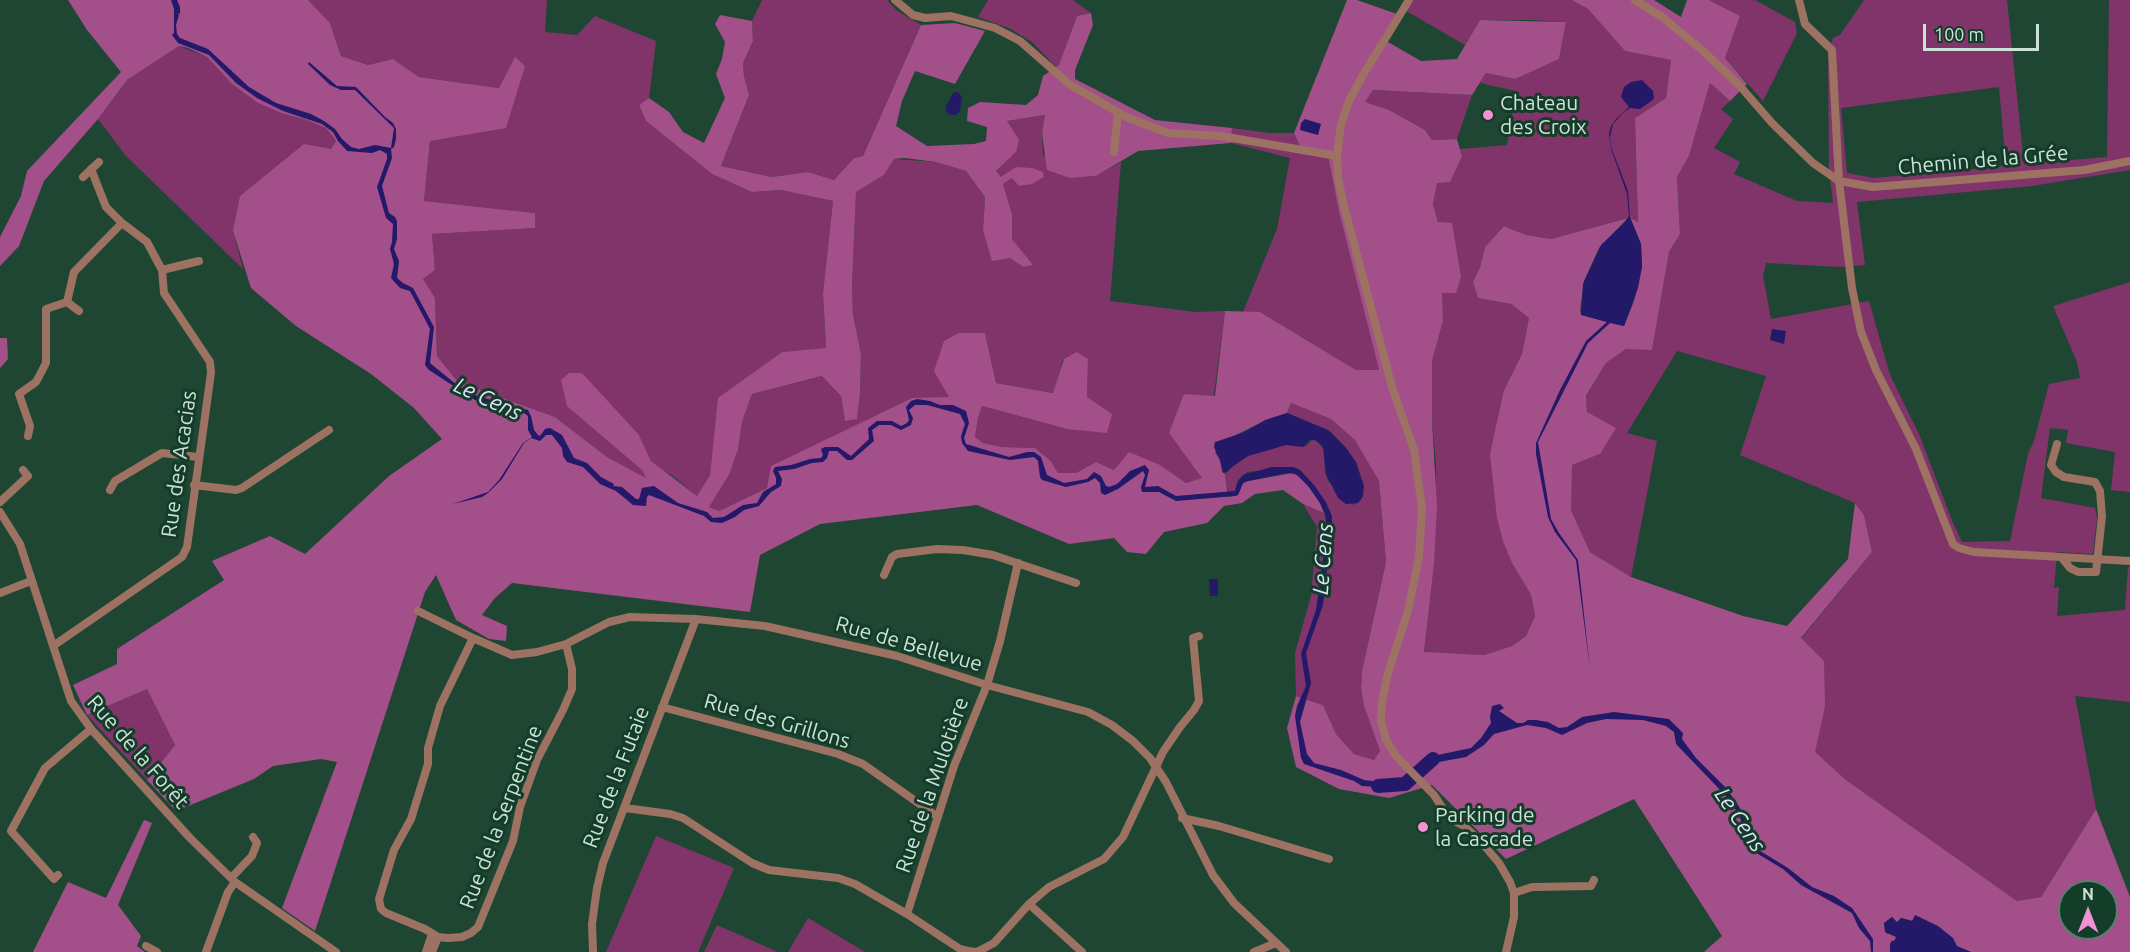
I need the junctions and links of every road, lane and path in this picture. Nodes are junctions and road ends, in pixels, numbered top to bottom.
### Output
1 (895, 0) edge
2 (1409, 0) edge
3 (1635, 0) edge
4 (1799, 0) edge
5 (1118, 112) junction
6 (1114, 152) dead end
7 (1337, 156) junction
8 (2130, 161) edge
9 (99, 162) dead end
10 (91, 169) junction
11 (83, 177) dead end
12 (1839, 182) junction
13 (122, 223) junction
14 (199, 261) dead end
15 (162, 270) junction
16 (67, 302) junction
17 (79, 311) dead end
18 (329, 430) dead end
19 (28, 436) dead end
20 (2057, 444) dead end
21 (198, 457) junction
22 (23, 470) dead end
23 (194, 485) junction
24 (110, 490) dead end
25 (0, 502) edge
26 (0, 512) edge
27 (2062, 558) junction
28 (2096, 559) junction
29 (2130, 561) edge
30 (1018, 563) junction
31 (884, 575) dead end
32 (31, 581) junction
33 (1077, 583) dead end
34 (0, 593) edge
35 (418, 610) dead end
36 (696, 619) junction
37 (1199, 636) dead end
38 (473, 638) junction
39 (566, 644) junction
40 (52, 646) junction
41 (987, 685) junction
42 (662, 707) junction
43 (91, 729) junction
44 (1156, 767) junction
45 (625, 808) junction
46 (938, 817) junction
47 (1182, 818) junction
48 (253, 837) dead end
49 (1329, 859) dead end
50 (58, 875) dead end
51 (233, 880) junction
52 (1594, 880) dead end
53 (1514, 894) junction
54 (1029, 904) junction
55 (907, 914) junction
56 (435, 935) junction
57 (1276, 943) junction
58 (146, 946) dead end
59 (330, 951) edge
60 (982, 951) edge
61 (157, 952) edge
62 (206, 952) edge
63 (426, 952) edge
64 (432, 952) edge
65 (593, 952) edge
66 (1082, 952) edge
67 (1254, 952) edge
68 (1286, 952) edge
69 (1506, 952) edge

1 - 5 street
2 - 7 street
3 - 12 street
4 - 12 street
5 - 6 street
5 - 7 street
7 - 53 street
8 - 12 street, Chemin de la Grée
9 - 10 street
10 - 11 street
10 - 13 street
12 - 27 street
13 - 15 street
13 - 16 street
14 - 15 street
15 - 21 street, Rue des Acacias
16 - 17 street
16 - 19 street
18 - 23 street
20 - 28 street
21 - 23 street, Rue des Acacias
21 - 24 street
22 - 25 street
23 - 40 street, Rue des Acacias
26 - 32 street, Rue de la Forêt
27 - 28 street
27 - 28 street
28 - 29 street
30 - 31 street
30 - 33 street
30 - 41 street, Rue de la Mulotière
32 - 34 street
32 - 40 street, Rue de la Forêt
35 - 38 street, Rue de Bellevue
36 - 39 street, Rue de Bellevue
36 - 41 street, Rue de Bellevue
36 - 42 street, Rue de la Futaie
37 - 44 street
38 - 39 street, Rue de Bellevue
38 - 56 street
39 - 56 street, Rue de la Serpentine
40 - 43 street, Rue de la Forêt
41 - 44 street, Rue de Bellevue
41 - 46 street, Rue de la Mulotière
42 - 45 street, Rue de la Futaie
42 - 46 street, Rue des Grillons
43 - 50 street
43 - 51 street, Rue de la Forêt
44 - 47 street, Rue de Bellevue
44 - 54 street
45 - 55 street
45 - 65 street, Rue de la Futaie
46 - 55 street, Rue de la Mulotière
47 - 49 street
47 - 57 street, Rue de Bellevue
48 - 51 street
51 - 59 street, Rue de la Forêt
51 - 62 street
52 - 53 street
53 - 69 street
54 - 60 street
54 - 66 street
55 - 60 street
56 - 63 street
56 - 64 street
57 - 67 street
57 - 68 street, Rue de Bellevue
58 - 61 street

